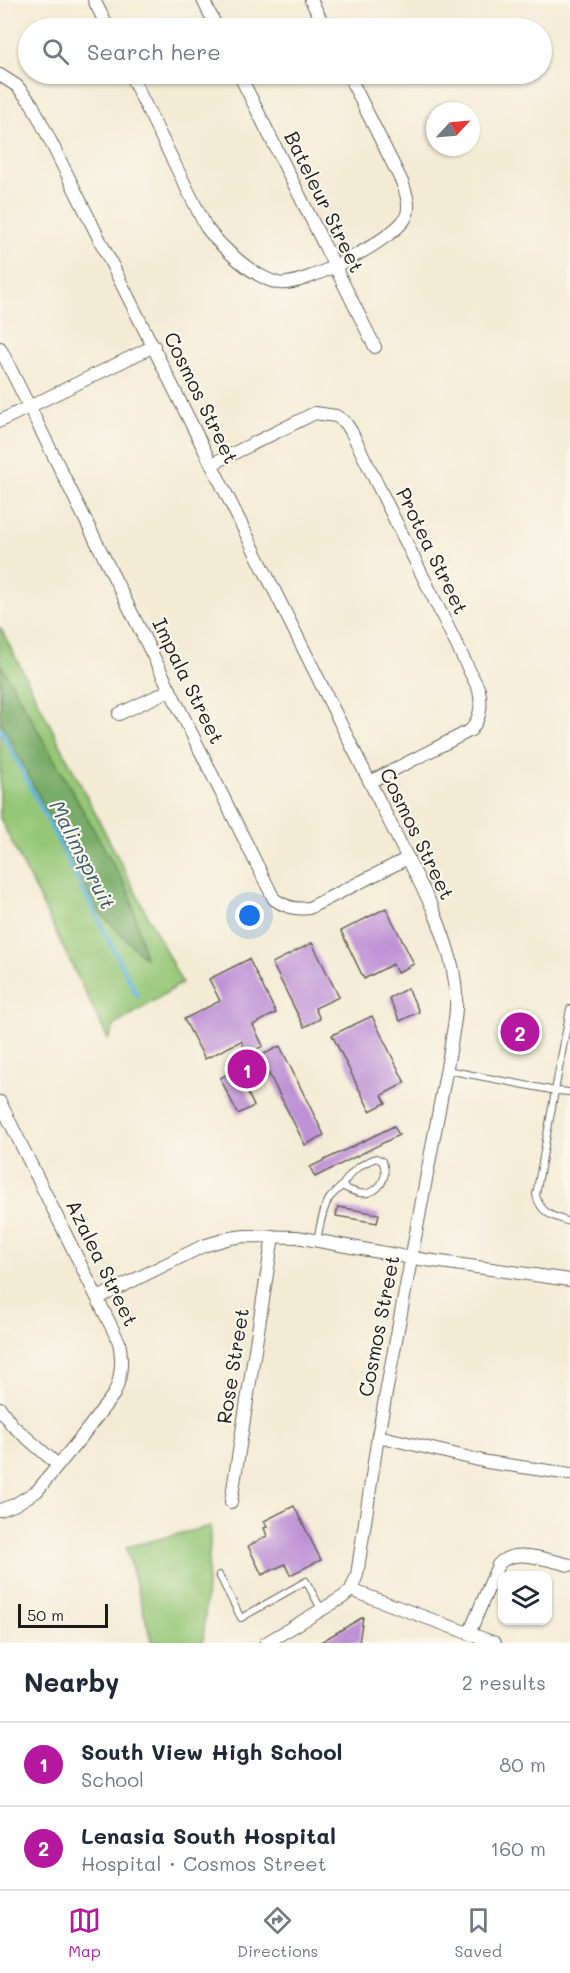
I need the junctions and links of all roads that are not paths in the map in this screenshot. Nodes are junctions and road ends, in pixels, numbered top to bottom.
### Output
1 (94, 0) edge
2 (203, 0) edge
3 (311, 0) edge
4 (103, 18) edge
5 (212, 18) edge
6 (320, 18) edge
7 (0, 75) edge
8 (135, 84) edge
9 (244, 84) edge
10 (353, 84) edge
11 (334, 267) junction
12 (154, 346) junction
13 (375, 347) dead end
14 (0, 348) edge
15 (29, 407) junction
16 (0, 421) edge
17 (212, 464) junction
18 (170, 690) junction
19 (119, 714) dead end
20 (370, 782) junction
21 (408, 858) junction
22 (570, 1009) edge
23 (447, 1070) junction
24 (556, 1091) junction
25 (570, 1092) edge
26 (0, 1102) edge
27 (342, 1186) junction
28 (570, 1222) edge
29 (273, 1236) junction
30 (317, 1240) junction
31 (412, 1258) junction
32 (570, 1280) edge
33 (98, 1298) junction
34 (0, 1408) edge
35 (378, 1436) junction
36 (58, 1465) junction
37 (570, 1474) edge
38 (231, 1502) dead end
39 (0, 1510) edge
40 (570, 1564) edge
41 (219, 1575) dead end
42 (351, 1590) junction
43 (321, 1610) junction
44 (469, 1634) junction
45 (266, 1643) edge
46 (495, 1643) edge

1 - 4 street
2 - 5 street
3 - 6 street
7 - 12 street, Cosmos Street
8 - 11 street
9 - 11 street, Bateleur Street
10 - 11 street
11 - 13 street, Bateleur Street
12 - 15 street
12 - 17 street, Cosmos Street
14 - 15 street, Impala Street
15 - 16 street
15 - 18 street, Impala Street
17 - 20 street, Cosmos Street
17 - 20 street, Protea Street
18 - 19 street
18 - 21 street, Impala Street
20 - 21 street, Cosmos Street
21 - 23 street, Cosmos Street
22 - 24 lane
23 - 24 lane
23 - 31 street, Cosmos Street
24 - 25 lane
24 - 28 lane
26 - 33 street, Azalea Street
27 - 27 lane
27 - 30 lane
29 - 30 street
29 - 33 street
29 - 38 street, Rose Street
30 - 31 street
31 - 32 street
31 - 35 street, Cosmos Street
33 - 36 street, Azalea Street
34 - 36 street
35 - 37 street
35 - 42 street, Cosmos Street
36 - 39 street, Azalea Street
40 - 44 street
41 - 43 lane
42 - 43 street
42 - 44 street
43 - 45 street
44 - 46 street

